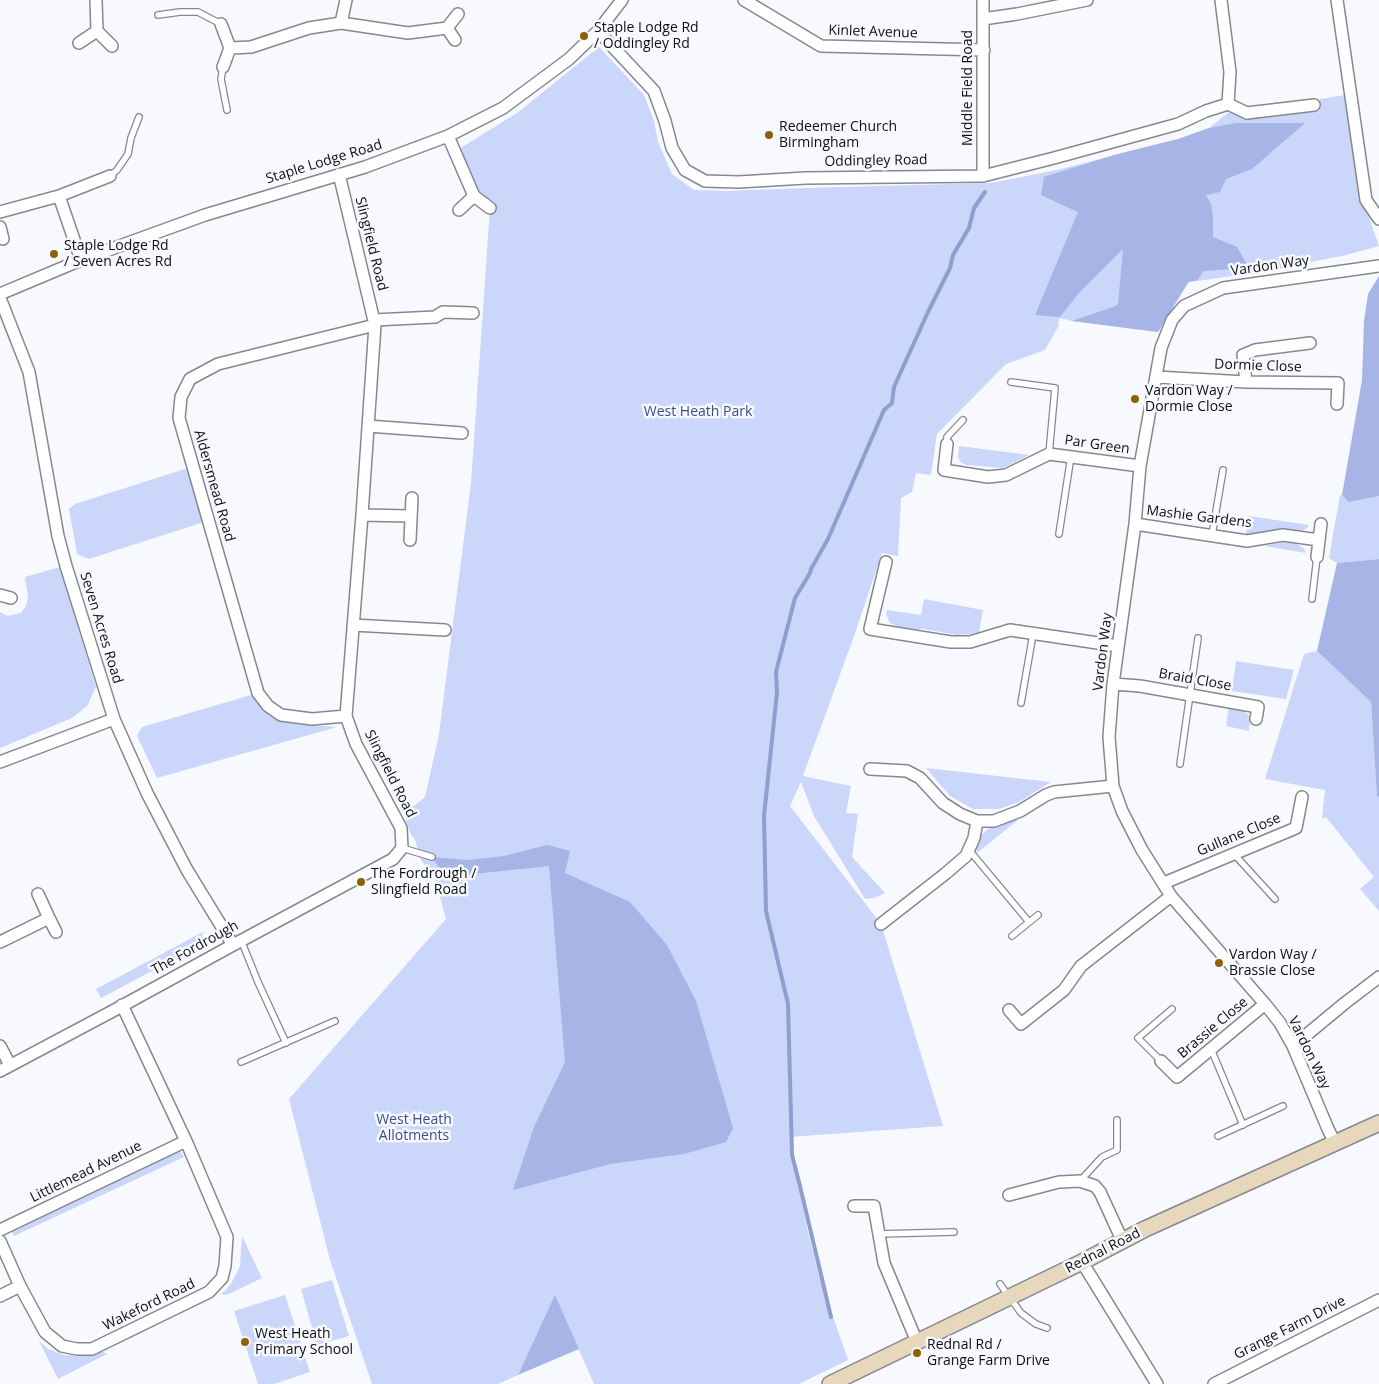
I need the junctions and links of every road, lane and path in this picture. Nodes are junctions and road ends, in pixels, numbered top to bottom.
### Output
1 (96, 0) edge
2 (346, 0) edge
3 (622, 0) edge
4 (744, 0) edge
5 (983, 0) edge
6 (1087, 0) edge
7 (1221, 0) edge
8 (1338, 0) edge
9 (458, 14) dead end
10 (158, 15) dead end
11 (983, 19) junction
12 (340, 23) junction
13 (221, 24) joint
14 (447, 28) junction
15 (97, 31) junction
16 (598, 31) junction
17 (455, 40) dead end
18 (79, 43) dead end
19 (112, 46) dead end
20 (230, 48) junction
21 (984, 50) junction
22 (223, 67) joint
23 (1228, 104) junction
24 (1314, 105) dead end
25 (227, 110) dead end
26 (139, 117) dead end
27 (448, 136) junction
28 (339, 174) junction
29 (110, 176) joint
30 (983, 176) junction
31 (59, 196) junction
32 (474, 196) junction
33 (490, 208) dead end
34 (459, 210) dead end
35 (0, 212) edge
36 (1379, 219) edge
37 (0, 226) edge
38 (3, 239) dead end
39 (81, 260) junction
40 (1379, 266) edge
41 (0, 294) edge
42 (0, 298) edge
43 (473, 313) dead end
44 (374, 323) junction
45 (1310, 343) dead end
46 (1156, 377) junction
47 (1011, 382) dead end
48 (1246, 382) junction
49 (1337, 404) dead end
50 (963, 420) dead end
51 (368, 426) junction
52 (462, 433) dead end
53 (946, 444) joint
54 (1049, 454) junction
55 (1071, 456) junction
56 (1140, 466) junction
57 (1223, 470) dead end
58 (412, 498) dead end
59 (362, 515) junction
60 (410, 516) junction
61 (1135, 524) junction
62 (1321, 524) dead end
63 (1059, 534) dead end
64 (1212, 535) junction
65 (410, 540) dead end
66 (1319, 540) junction
67 (1316, 557) joint
68 (886, 562) dead end
69 (1312, 599) dead end
70 (354, 625) junction
71 (445, 630) dead end
72 (1034, 634) junction
73 (1198, 638) dead end
74 (1118, 646) junction
75 (1114, 684) junction
76 (1190, 694) junction
77 (1021, 703) dead end
78 (346, 716) junction
79 (114, 719) junction
80 (1256, 719) dead end
81 (0, 762) edge
82 (1180, 764) dead end
83 (870, 769) dead end
84 (1113, 786) junction
85 (1302, 797) dead end
86 (977, 821) junction
87 (402, 848) junction
88 (969, 850) junction
89 (1234, 854) junction
90 (432, 857) dead end
91 (1164, 883) junction
92 (38, 894) dead end
93 (1172, 896) junction
94 (1275, 900) dead end
95 (1038, 915) dead end
96 (49, 918) junction
97 (1029, 922) junction
98 (881, 924) dead end
99 (56, 932) dead end
100 (1012, 936) dead end
101 (0, 942) edge
102 (237, 942) junction
103 (1379, 977) edge
104 (1265, 1004) junction
105 (122, 1005) junction
106 (1172, 1009) dead end
107 (1009, 1010) dead end
108 (335, 1021) dead end
109 (286, 1043) junction
110 (0, 1046) edge
111 (1293, 1046) junction
112 (1211, 1049) junction
113 (1161, 1061) joint
114 (241, 1062) dead end
115 (5, 1068) edge
116 (1283, 1106) dead end
117 (1117, 1120) dead end
118 (1379, 1123) edge
119 (1243, 1125) junction
120 (1218, 1136) dead end
121 (186, 1141) junction
122 (1335, 1143) junction
123 (1080, 1181) junction
124 (1008, 1196) dead end
125 (854, 1206) dead end
126 (0, 1230) edge
127 (954, 1232) dead end
128 (879, 1234) junction
129 (0, 1240) edge
130 (1123, 1242) junction
131 (1082, 1262) junction
132 (1000, 1284) dead end
133 (20, 1286) junction
134 (0, 1296) edge
135 (1009, 1297) junction
136 (1379, 1300) edge
137 (1047, 1328) dead end
138 (917, 1342) junction
139 (832, 1384) edge
140 (1157, 1384) edge
141 (1214, 1384) edge

1 - 15 street
2 - 12 street
3 - 16 street, Staple Lodge Road
4 - 21 street, Kinlet Avenue
5 - 11 street, Middle Field Road
6 - 11 street
7 - 23 street
8 - 36 street
9 - 14 street
10 - 13 lane
11 - 21 street, Middle Field Road
12 - 14 street
12 - 20 street
13 - 20 street
14 - 17 street
15 - 18 street
15 - 19 street
16 - 27 street, Staple Lodge Road
16 - 30 street, Oddingley Road
20 - 22 street
21 - 30 street, Middle Field Road
22 - 25 lane
23 - 24 street
23 - 30 street, Oddingley Road
26 - 29 lane
27 - 28 street, Staple Lodge Road
27 - 32 street
28 - 39 street, Staple Lodge Road
28 - 44 street, Slingfield Road
29 - 31 street
31 - 35 street
31 - 39 street
32 - 33 street
32 - 34 street
37 - 38 street
39 - 41 street, Staple Lodge Road
40 - 46 street, Vardon Way
42 - 79 street, Seven Acres Road
43 - 44 street
44 - 51 street, Slingfield Road
44 - 78 street, Aldersmead Road
45 - 48 street
46 - 48 street, Dormie Close
46 - 56 street, Vardon Way
47 - 54 lane, Par Green
48 - 49 street, Dormie Close
50 - 53 lane
51 - 52 street
51 - 59 street, Slingfield Road
53 - 54 street, Par Green
54 - 55 street, Par Green
55 - 56 street, Par Green
55 - 63 lane
56 - 61 street, Vardon Way
57 - 64 lane
58 - 60 street
59 - 60 street
59 - 70 street, Slingfield Road
60 - 65 street
61 - 64 street, Mashie Gardens
61 - 74 street, Vardon Way
62 - 66 street
64 - 66 street, Mashie Gardens
66 - 67 street
67 - 69 lane
68 - 72 street
70 - 71 street
70 - 78 street, Slingfield Road
72 - 74 street
72 - 77 lane
73 - 76 lane
74 - 75 street, Vardon Way
75 - 76 street, Braid Close
75 - 84 street, Vardon Way
76 - 80 street, Braid Close
76 - 82 lane
78 - 87 street, Slingfield Road
79 - 81 street
79 - 102 street, Seven Acres Road
83 - 86 street
84 - 86 street
84 - 91 street, Vardon Way
85 - 89 street, Gullane Close
86 - 88 street
87 - 90 lane
87 - 102 street, The Fordrough
88 - 97 lane
88 - 98 street
89 - 91 street, Gullane Close
89 - 94 lane
91 - 93 street, Vardon Way
92 - 96 street
93 - 104 street, Vardon Way
93 - 107 street
95 - 97 lane
96 - 99 street
96 - 101 street
97 - 100 lane
102 - 105 street, The Fordrough
102 - 109 lane
103 - 111 street
104 - 111 street, Vardon Way
104 - 112 street, Brassie Close
105 - 115 street, The Fordrough
105 - 121 street, Wakeford Road
106 - 113 lane, Brassie Close
108 - 109 lane
109 - 114 lane
110 - 115 street
111 - 122 street, Vardon Way
112 - 113 street, Brassie Close
112 - 119 lane
116 - 119 lane
117 - 123 lane
118 - 122 street, Rednal Road
119 - 120 lane
121 - 126 street, Littlemead Avenue
121 - 133 street, Wakeford Road
122 - 130 street, Rednal Road
123 - 124 street
123 - 130 street
125 - 128 street
127 - 128 lane
128 - 138 street
129 - 133 street, Wakeford Road
130 - 131 street, Rednal Road
131 - 135 street, Rednal Road
131 - 140 street
132 - 135 lane
133 - 134 street
135 - 137 lane
135 - 138 street, Rednal Road
136 - 141 street, Grange Farm Drive
138 - 139 street, Rednal Road

